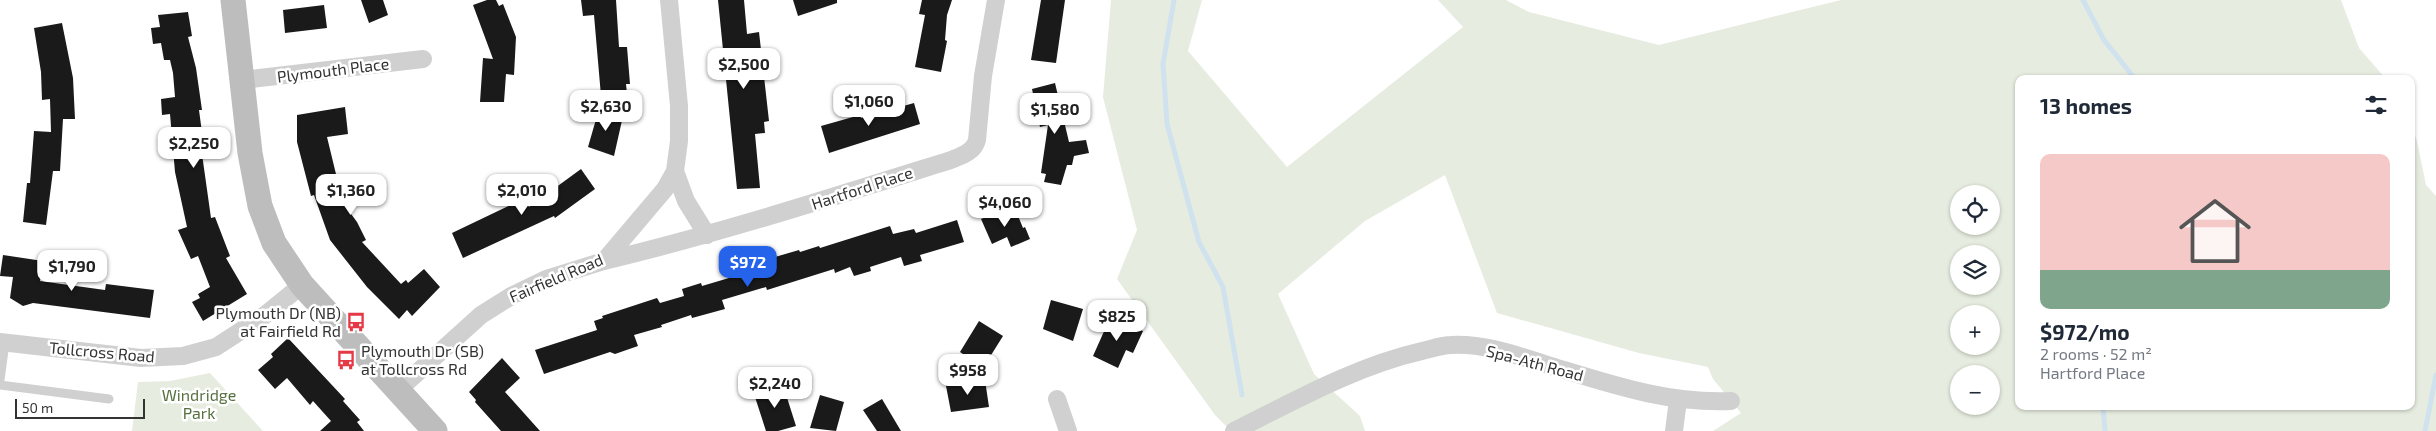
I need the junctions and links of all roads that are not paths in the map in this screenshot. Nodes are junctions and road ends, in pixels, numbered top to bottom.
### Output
1 (233, 0) edge
2 (669, 0) edge
3 (996, 0) edge
4 (424, 59) dead end
5 (242, 80) junction
6 (675, 171) junction
7 (707, 234) junction
8 (604, 261) junction
9 (302, 285) junction
10 (3, 342) edge
11 (0, 380) edge
12 (0, 385) edge
13 (398, 390) junction
14 (109, 399) dead end
15 (1057, 399) dead end
16 (1678, 400) junction
17 (1731, 401) dead end
18 (435, 431) edge
19 (1068, 431) edge
20 (1234, 431) edge
21 (1674, 431) edge

1 - 5 street
2 - 6 street, Fairfield Road
3 - 7 street, Hartford Place
4 - 5 street, Plymouth Place
5 - 9 street
6 - 7 street, Fairfield Road
6 - 8 street, Fairfield Road
7 - 8 street, Hartford Place
8 - 13 street, Fairfield Road
9 - 10 street, Tollcross Road
9 - 13 street
10 - 11 lane
12 - 14 lane
13 - 18 street
15 - 19 street
16 - 17 street, Spa-Ath Road
16 - 20 street, Spa-Ath Road
16 - 21 street

